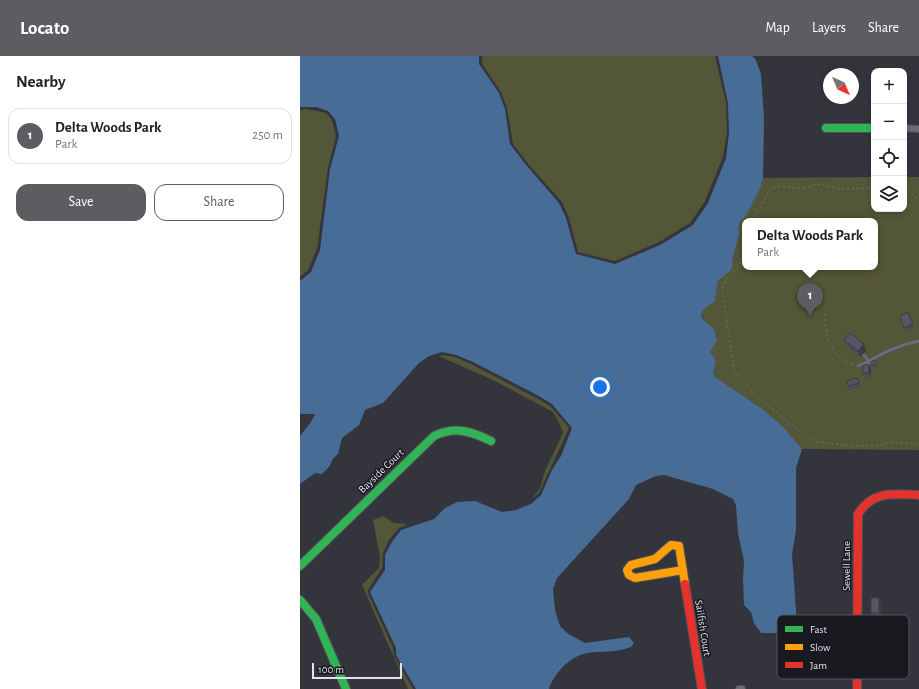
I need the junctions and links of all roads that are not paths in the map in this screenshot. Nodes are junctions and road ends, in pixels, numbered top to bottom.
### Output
1 (826, 128) dead end
2 (871, 128) edge
3 (907, 128) edge
4 (919, 129) edge
5 (919, 341) edge
6 (863, 354) dead end
7 (869, 361) junction
8 (858, 366) road end
9 (868, 369) edge
10 (491, 441) dead end
11 (919, 495) edge
12 (300, 566) edge
13 (683, 570) junction
14 (300, 600) edge
15 (857, 615) edge
16 (857, 679) edge
17 (346, 689) edge
18 (702, 689) edge
19 (739, 689) edge
20 (742, 689) edge
21 (857, 689) edge

1 - 2 street
3 - 4 street
5 - 7 lane
6 - 7 lane
7 - 8 lane
7 - 9 lane
10 - 12 street, Bayside Court
11 - 15 street, Sewell Lane
13 - 13 street, Sailfish Court
13 - 18 street, Sailfish Court
14 - 17 street
16 - 21 street, Sewell Lane
19 - 20 street

